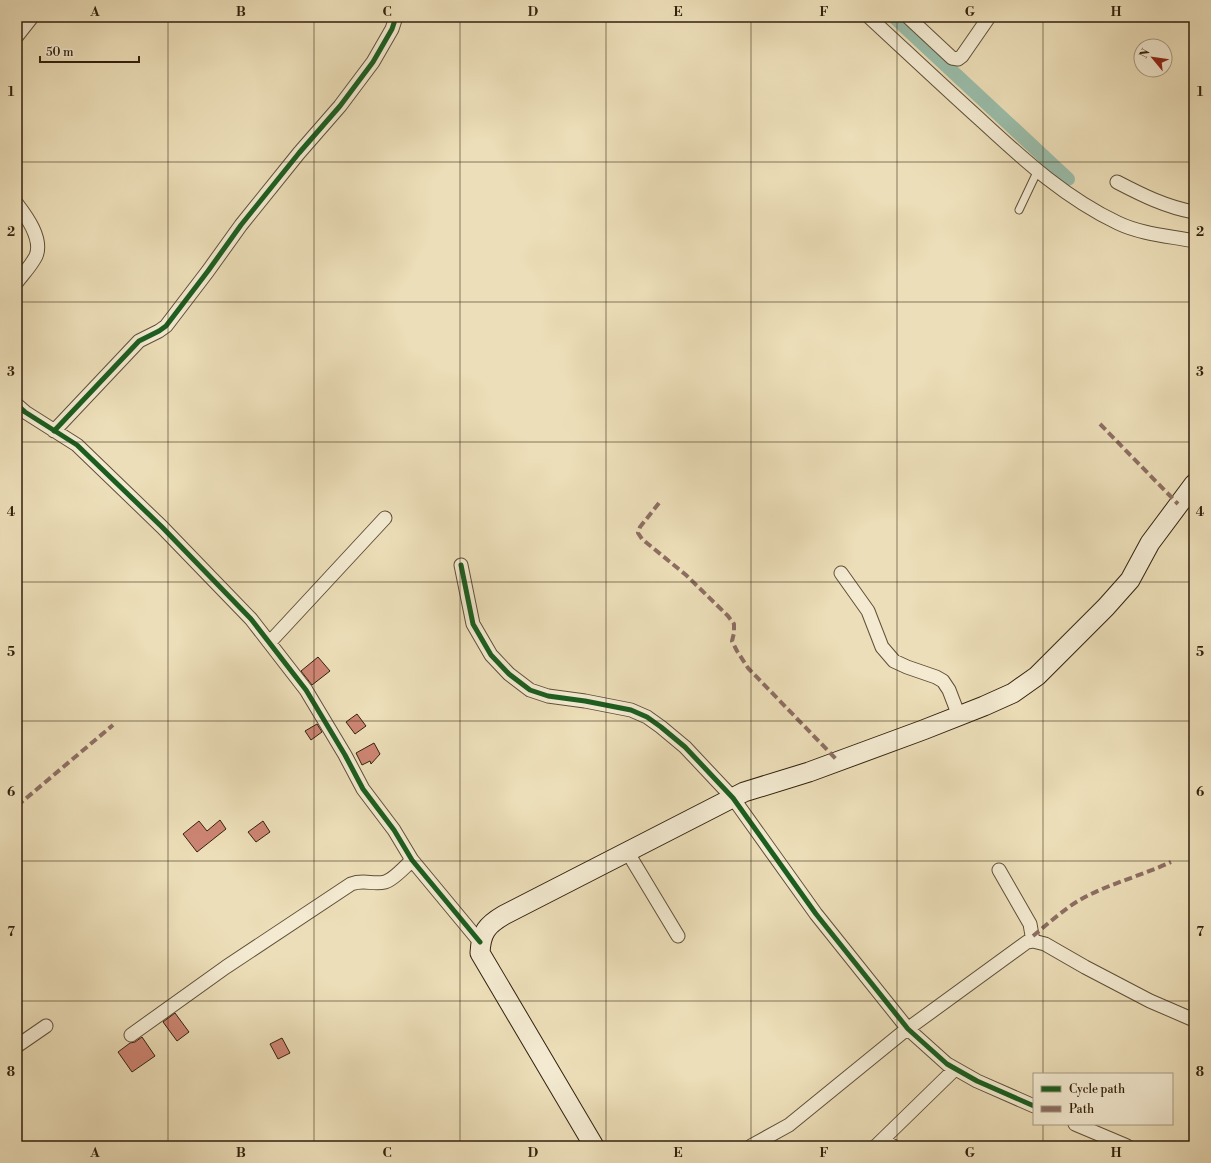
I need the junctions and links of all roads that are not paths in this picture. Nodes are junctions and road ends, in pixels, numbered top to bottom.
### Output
1 (32, 17) edge
2 (396, 17) edge
3 (869, 17) edge
4 (908, 17) edge
5 (989, 17) edge
6 (17, 36) edge
7 (1038, 170) junction
8 (1117, 182) dead end
9 (17, 204) edge
10 (1019, 210) dead end
11 (1194, 212) edge
12 (1194, 240) edge
13 (17, 282) edge
14 (17, 405) edge
15 (54, 431) junction
16 (1194, 484) edge
17 (385, 518) dead end
18 (461, 566) dead end
19 (841, 573) dead end
20 (270, 642) junction
21 (959, 716) junction
22 (733, 798) junction
23 (628, 852) junction
24 (412, 860) junction
25 (999, 870) dead end
26 (678, 936) dead end
27 (1034, 940) junction
28 (480, 942) junction
29 (1194, 1020) edge
30 (46, 1026) dead end
31 (908, 1029) junction
32 (131, 1035) dead end
33 (17, 1046) edge
34 (955, 1069) junction
35 (1033, 1106) edge
36 (1077, 1125) edge
37 (884, 1144) edge
38 (594, 1146) edge
39 (751, 1146) edge
40 (1127, 1146) edge

1 - 6 street
2 - 15 street
3 - 7 street
4 - 5 street
7 - 10 lane
7 - 12 street
8 - 11 street
9 - 13 street
14 - 15 street
15 - 20 street
16 - 21 main road
17 - 20 street
18 - 22 street
19 - 21 street
20 - 24 street
21 - 22 main road
22 - 23 main road
22 - 31 street
23 - 26 street
23 - 28 main road
24 - 28 street
24 - 32 street
25 - 27 street
27 - 29 street
27 - 31 street
28 - 38 main road
30 - 33 street
31 - 34 street
31 - 39 street
34 - 35 street
34 - 37 street
36 - 40 street

